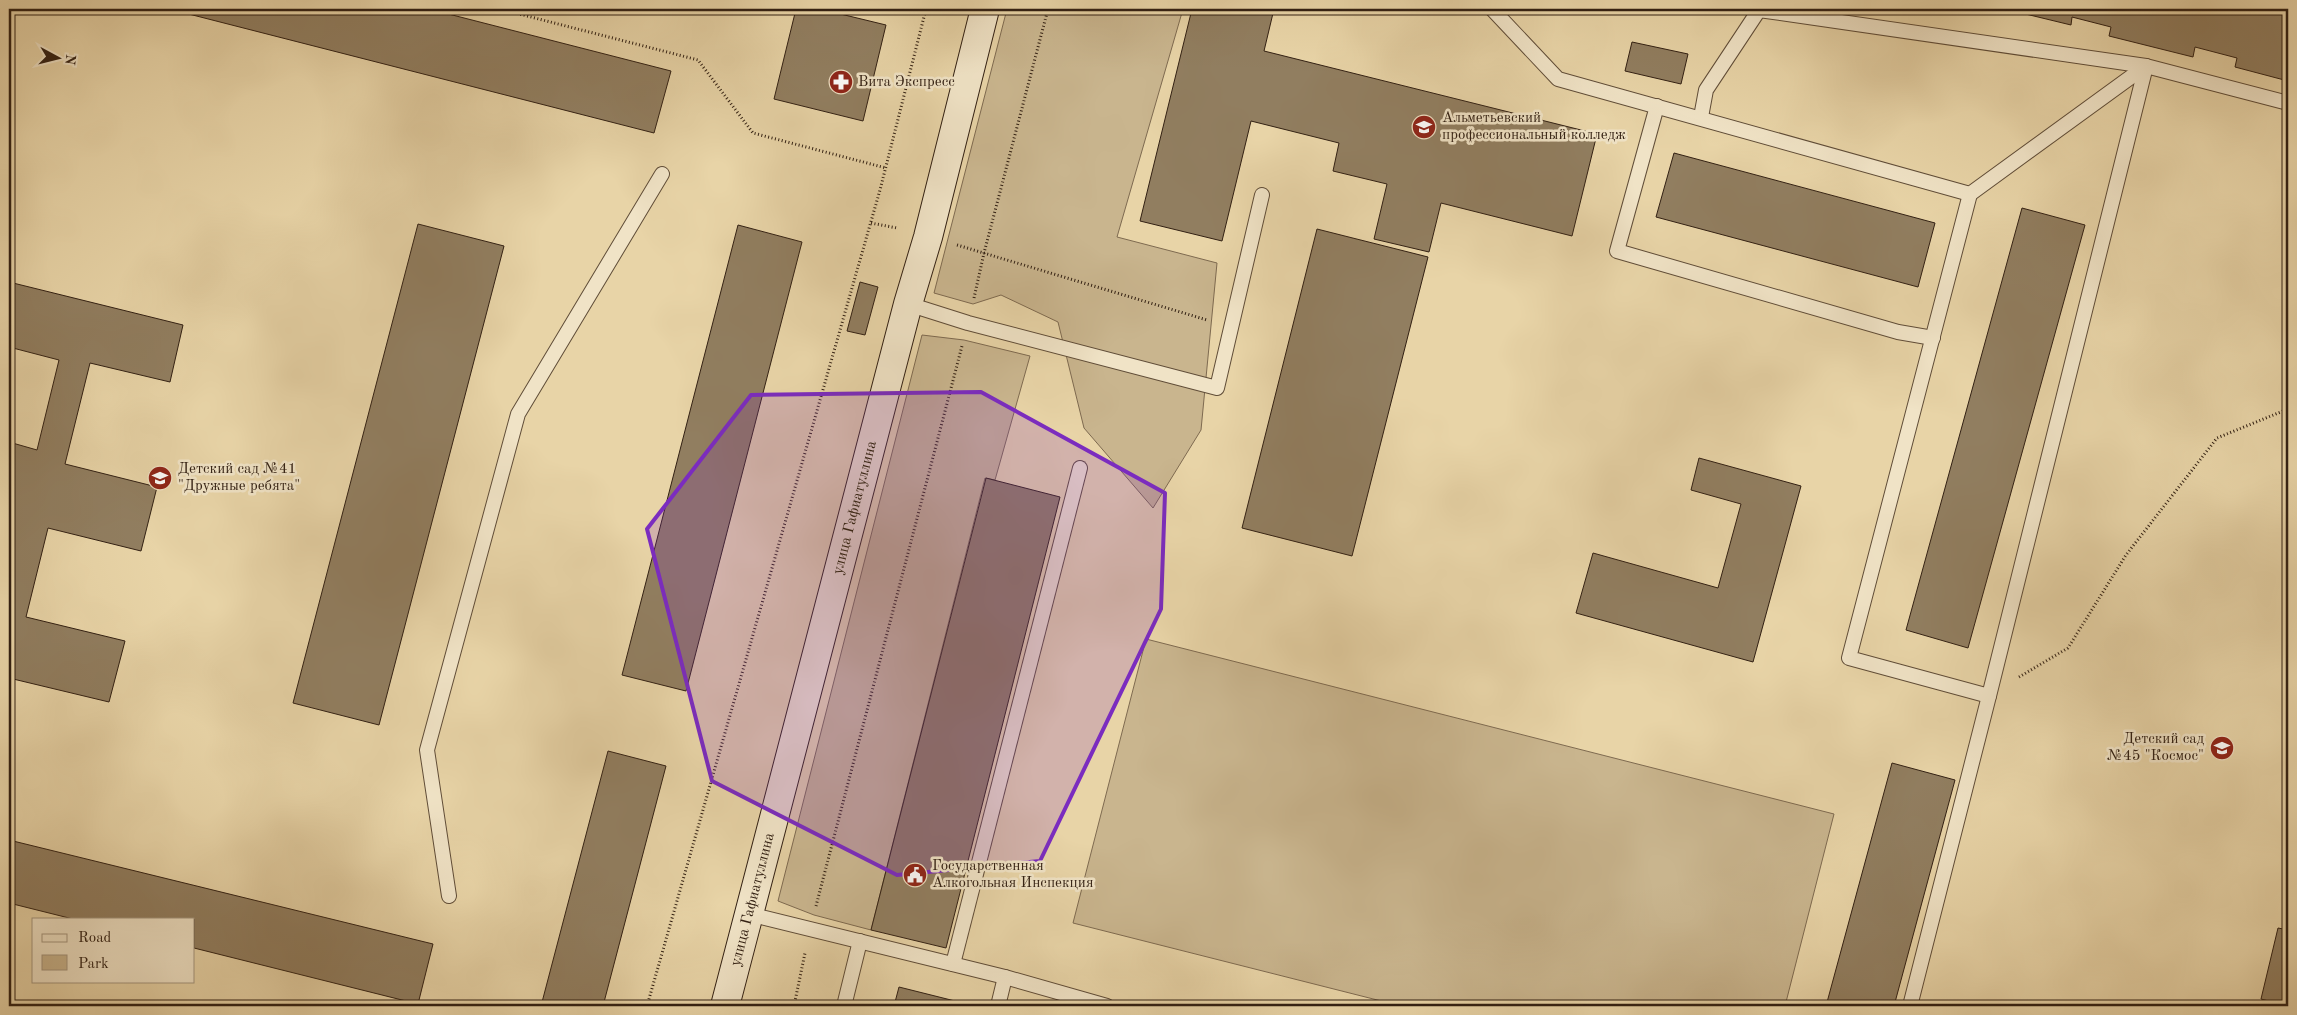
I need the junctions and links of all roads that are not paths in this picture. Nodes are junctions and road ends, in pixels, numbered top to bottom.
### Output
1 (985, 9) edge
2 (1492, 9) edge
3 (2146, 66) junction
4 (2288, 103) edge
5 (1657, 106) junction
6 (1701, 117) junction
7 (662, 174) dead end
8 (1970, 194) junction
9 (1262, 195) dead end
10 (908, 304) junction
11 (1933, 338) junction
12 (1080, 468) dead end
13 (1990, 696) junction
14 (448, 896) dead end
15 (749, 914) junction
16 (860, 941) junction
17 (953, 964) junction
18 (1005, 977) junction
19 (725, 1006) edge
20 (844, 1006) edge
21 (998, 1006) edge
22 (1107, 1006) edge
23 (1910, 1006) edge

1 - 10 street, улица Гафиатуллина
2 - 5 lane
3 - 4 lane
3 - 6 lane
3 - 8 lane
3 - 13 lane
5 - 6 lane
5 - 11 lane
6 - 8 lane
7 - 14 lane
8 - 11 lane
9 - 10 lane
10 - 15 street, улица Гафиатуллина
11 - 13 lane
12 - 17 lane
13 - 23 lane
15 - 16 lane
15 - 19 street, улица Гафиатуллина
16 - 17 lane
16 - 20 lane
17 - 18 lane
18 - 21 lane
18 - 22 lane

